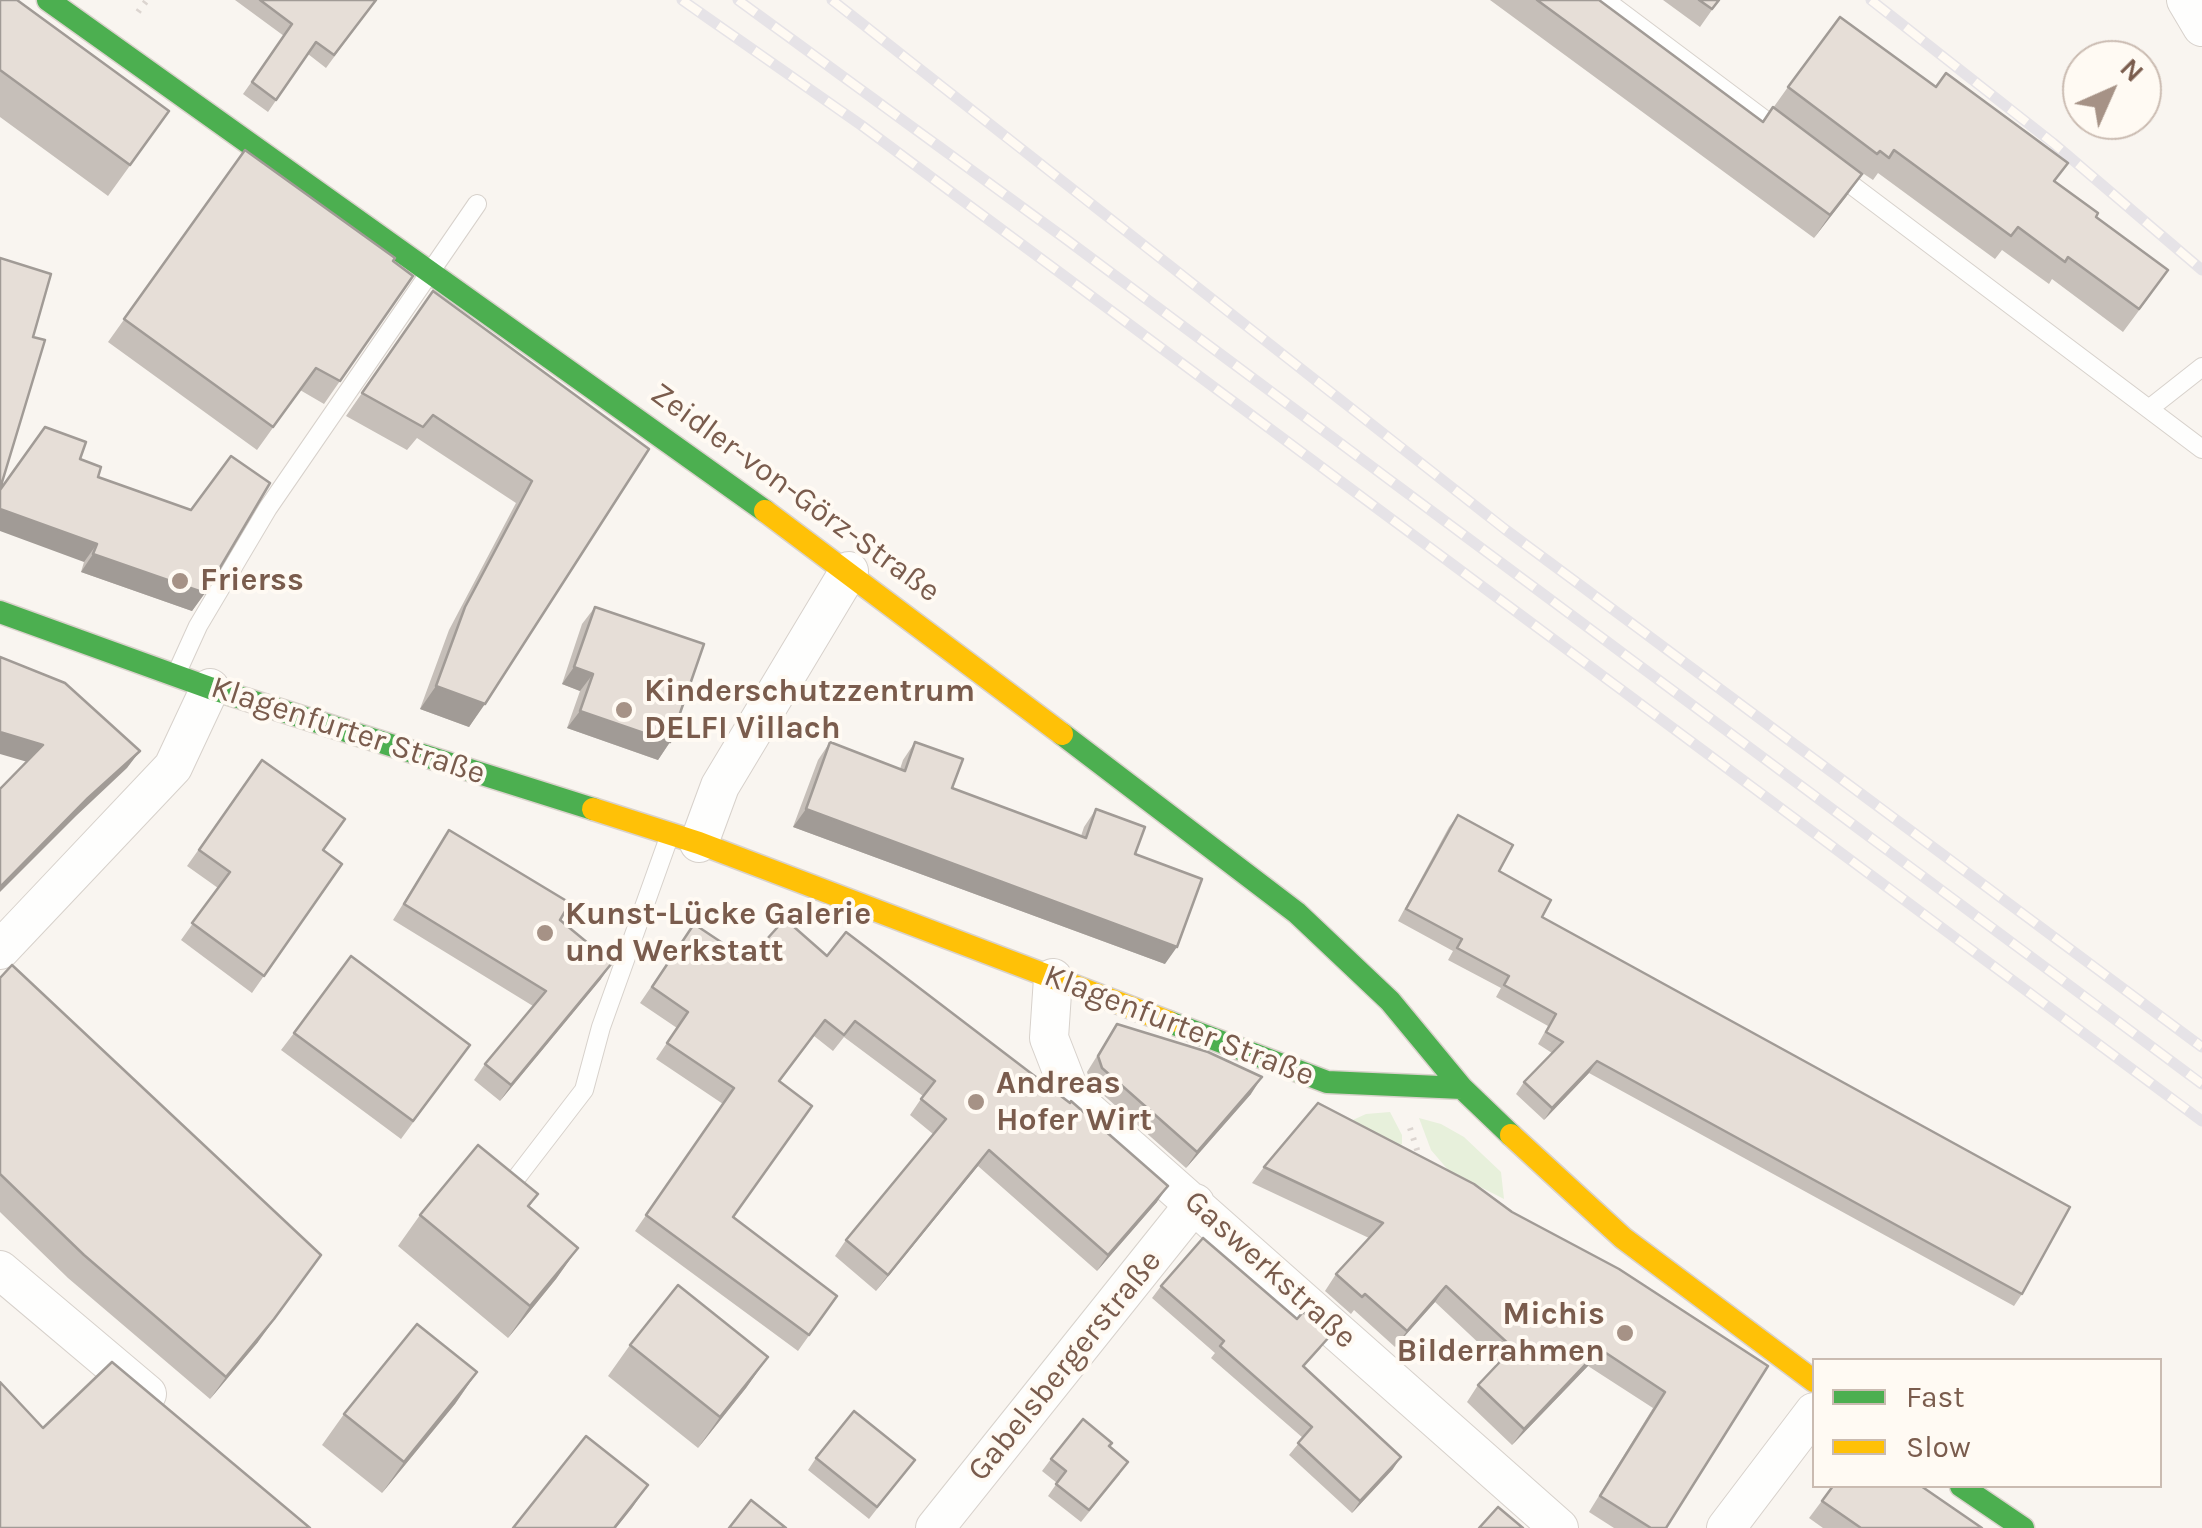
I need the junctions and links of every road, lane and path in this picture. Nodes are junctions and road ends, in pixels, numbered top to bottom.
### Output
1 (48, 0) edge
2 (1605, 0) edge
3 (2186, 0) edge
4 (2202, 27) edge
5 (1792, 140) edge
6 (1823, 163) edge
7 (478, 204) dead end
8 (432, 272) junction
9 (2202, 367) edge
10 (2150, 408) junction
11 (2202, 449) edge
12 (850, 570) junction
13 (0, 612) edge
14 (193, 681) junction
15 (685, 838) junction
16 (0, 950) edge
17 (1053, 978) junction
18 (1462, 1088) junction
19 (514, 1181) edge
20 (1195, 1204) junction
21 (0, 1270) edge
22 (1812, 1379) edge
23 (1812, 1415) edge
24 (177, 1420) edge
25 (1964, 1488) edge
26 (935, 1528) edge
27 (1559, 1528) edge
28 (1726, 1528) edge
29 (2024, 1528) edge

1 - 8 street, Zeidler-von-Görz-Straße
2 - 5 lane
3 - 4 street
6 - 10 lane
7 - 8 lane
8 - 12 street, Zeidler-von-Görz-Straße
8 - 14 lane
9 - 10 lane
10 - 11 lane
12 - 15 street
12 - 18 street, Zeidler-von-Görz-Straße
13 - 14 street, Klagenfurter Straße
14 - 15 street, Klagenfurter Straße
14 - 16 street
15 - 17 street, Klagenfurter Straße
15 - 19 lane
17 - 18 street, Klagenfurter Straße
17 - 20 street, Gaswerkstraße
18 - 22 street
20 - 26 street, Gabelsbergerstraße
20 - 27 street, Gaswerkstraße
21 - 24 street
23 - 28 street
25 - 29 street

